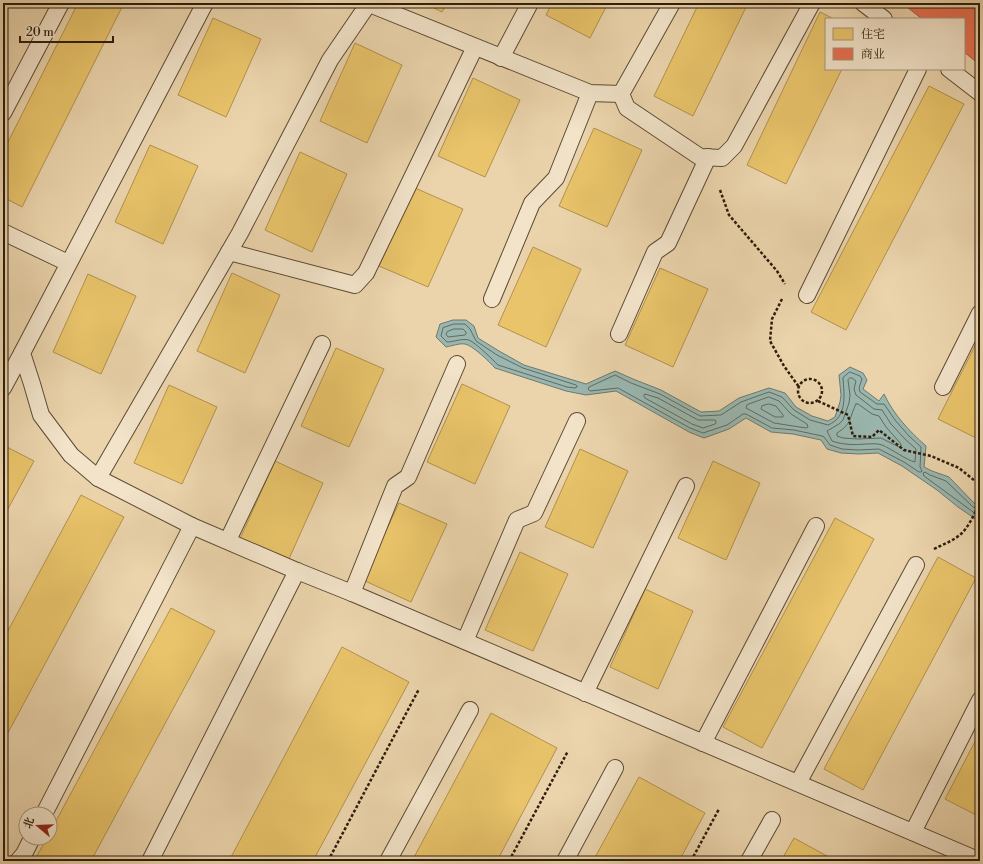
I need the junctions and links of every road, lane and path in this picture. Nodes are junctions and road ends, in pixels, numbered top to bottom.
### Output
1 (61, 3) edge
2 (205, 3) edge
3 (368, 3) edge
4 (530, 3) edge
5 (672, 3) edge
6 (812, 3) edge
7 (863, 3) edge
8 (883, 18) edge
9 (475, 47) junction
10 (501, 58) junction
11 (918, 70) edge
12 (950, 70) edge
13 (590, 93) junction
14 (980, 93) edge
15 (622, 94) junction
16 (3, 113) edge
17 (715, 158) junction
18 (3, 232) edge
19 (229, 252) junction
20 (68, 263) junction
21 (788, 289) dead end
22 (784, 295) dead end
23 (807, 295) dead end
24 (492, 299) dead end
25 (980, 313) edge
26 (619, 334) dead end
27 (322, 344) dead end
28 (22, 353) junction
29 (457, 364) dead end
30 (799, 387) junction
31 (943, 387) dead end
32 (3, 388) edge
33 (818, 401) junction
34 (577, 422) dead end
35 (98, 478) junction
36 (980, 485) edge
37 (686, 486) dead end
38 (980, 503) edge
39 (192, 526) junction
40 (816, 526) dead end
41 (228, 540) junction
42 (916, 565) joint
43 (297, 571) junction
44 (352, 593) junction
45 (465, 641) junction
46 (419, 689) dead end
47 (585, 693) junction
48 (980, 700) edge
49 (470, 710) dead end
50 (703, 743) junction
51 (568, 751) dead end
52 (615, 768) dead end
53 (798, 783) junction
54 (48, 806) edge
55 (719, 809) dead end
56 (772, 820) dead end
57 (913, 832) junction
58 (28, 846) edge
59 (980, 860) edge
60 (18, 861) edge
61 (150, 861) edge
62 (328, 861) edge
63 (388, 861) edge
64 (509, 861) edge
65 (566, 861) edge
66 (690, 861) edge
67 (749, 861) edge

1 - 16 lane
2 - 20 lane
3 - 9 lane
3 - 19 lane
4 - 10 lane
5 - 15 lane
6 - 17 lane
7 - 8 lane
9 - 10 lane
9 - 19 lane
10 - 13 lane
11 - 23 lane
12 - 14 lane
13 - 15 lane
13 - 24 lane
15 - 17 lane
17 - 21 path
17 - 26 lane
18 - 20 lane
19 - 35 lane
20 - 28 lane
22 - 30 path
25 - 31 lane
27 - 41 lane
28 - 32 lane
28 - 35 lane
29 - 44 lane
30 - 33 path
30 - 33 path
33 - 36 path
34 - 45 lane
35 - 39 lane
37 - 47 lane
38 - 42 path
39 - 41 lane
39 - 54 lane
40 - 50 lane
41 - 43 lane
42 - 53 lane
43 - 44 lane
43 - 61 lane
44 - 45 lane
45 - 47 lane
46 - 62 path
47 - 50 lane
48 - 57 lane
49 - 63 lane
50 - 53 lane
51 - 64 path
52 - 65 lane
53 - 57 lane
55 - 66 path
56 - 67 lane
57 - 59 lane
58 - 60 lane

